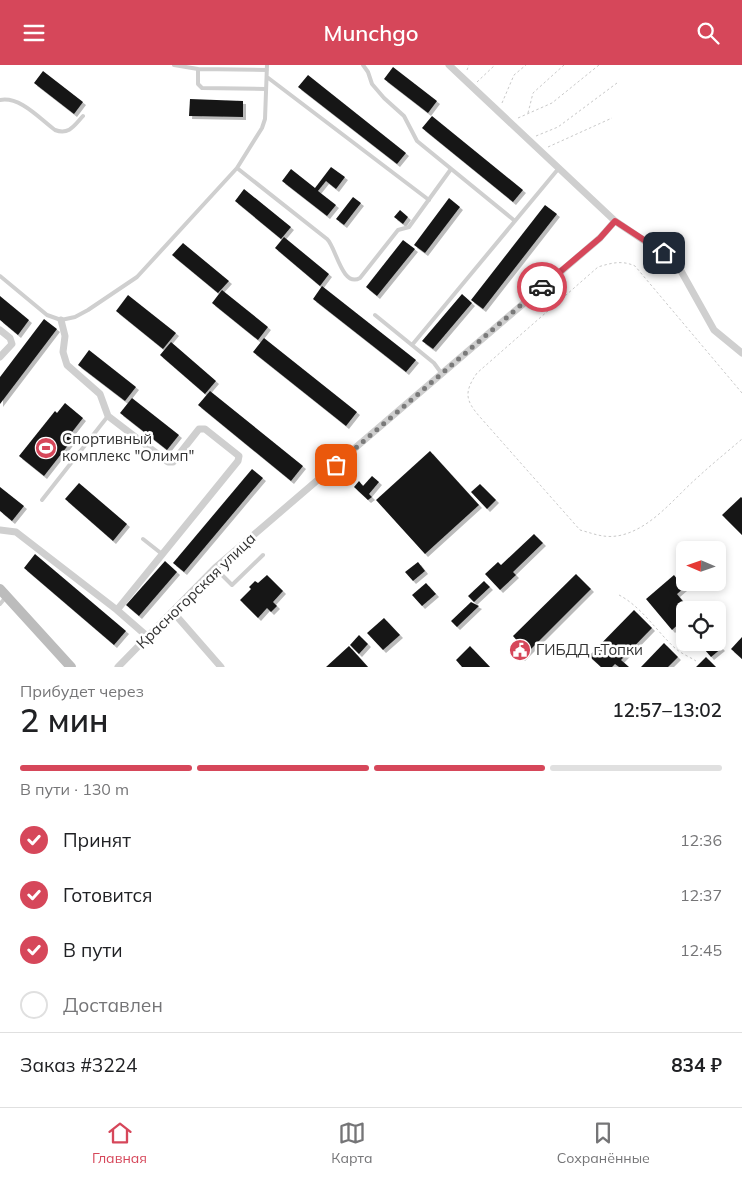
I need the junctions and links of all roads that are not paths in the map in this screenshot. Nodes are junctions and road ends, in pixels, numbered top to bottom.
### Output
1 (174, 65) edge
2 (267, 65) edge
3 (363, 65) edge
4 (449, 65) edge
5 (198, 69) junction
6 (267, 70) junction
7 (266, 77) junction
8 (266, 89) junction
9 (0, 100) edge
10 (83, 116) dead end
11 (237, 168) junction
12 (559, 168) junction
13 (451, 169) junction
14 (429, 200) junction
15 (515, 221) junction
16 (615, 221) junction
17 (0, 277) edge
18 (376, 315) dead end
19 (61, 320) junction
20 (0, 330) edge
21 (412, 345) junction
22 (742, 353) edge
23 (0, 357) edge
24 (442, 374) junction
25 (108, 415) junction
26 (42, 500) dead end
27 (0, 530) edge
28 (144, 539) dead end
29 (162, 554) junction
30 (263, 555) dead end
31 (215, 568) junction
32 (2, 596) edge
33 (117, 610) junction
34 (174, 612) junction
35 (148, 637) junction
36 (71, 667) edge
37 (118, 667) edge
38 (221, 667) edge

1 - 5 lane
2 - 6 lane
3 - 13 lane
4 - 12 street
5 - 6 lane
5 - 8 lane
6 - 7 lane
7 - 8 lane
7 - 14 lane
8 - 11 lane
9 - 10 lane
11 - 14 lane
11 - 19 lane
12 - 15 lane
12 - 16 street
13 - 14 lane
13 - 15 lane
15 - 21 lane
16 - 22 street
16 - 24 street, Красногорская улица
17 - 19 lane
18 - 21 lane
19 - 25 street
20 - 23 street
21 - 24 lane
24 - 31 street, Красногорская улица
25 - 26 lane
25 - 29 street
27 - 33 street
28 - 29 lane
29 - 33 street
30 - 31 lane
31 - 34 street, Красногорская улица
32 - 36 street
33 - 35 street
34 - 35 street, Красногорская улица
34 - 38 street
35 - 37 street, Красногорская улица

